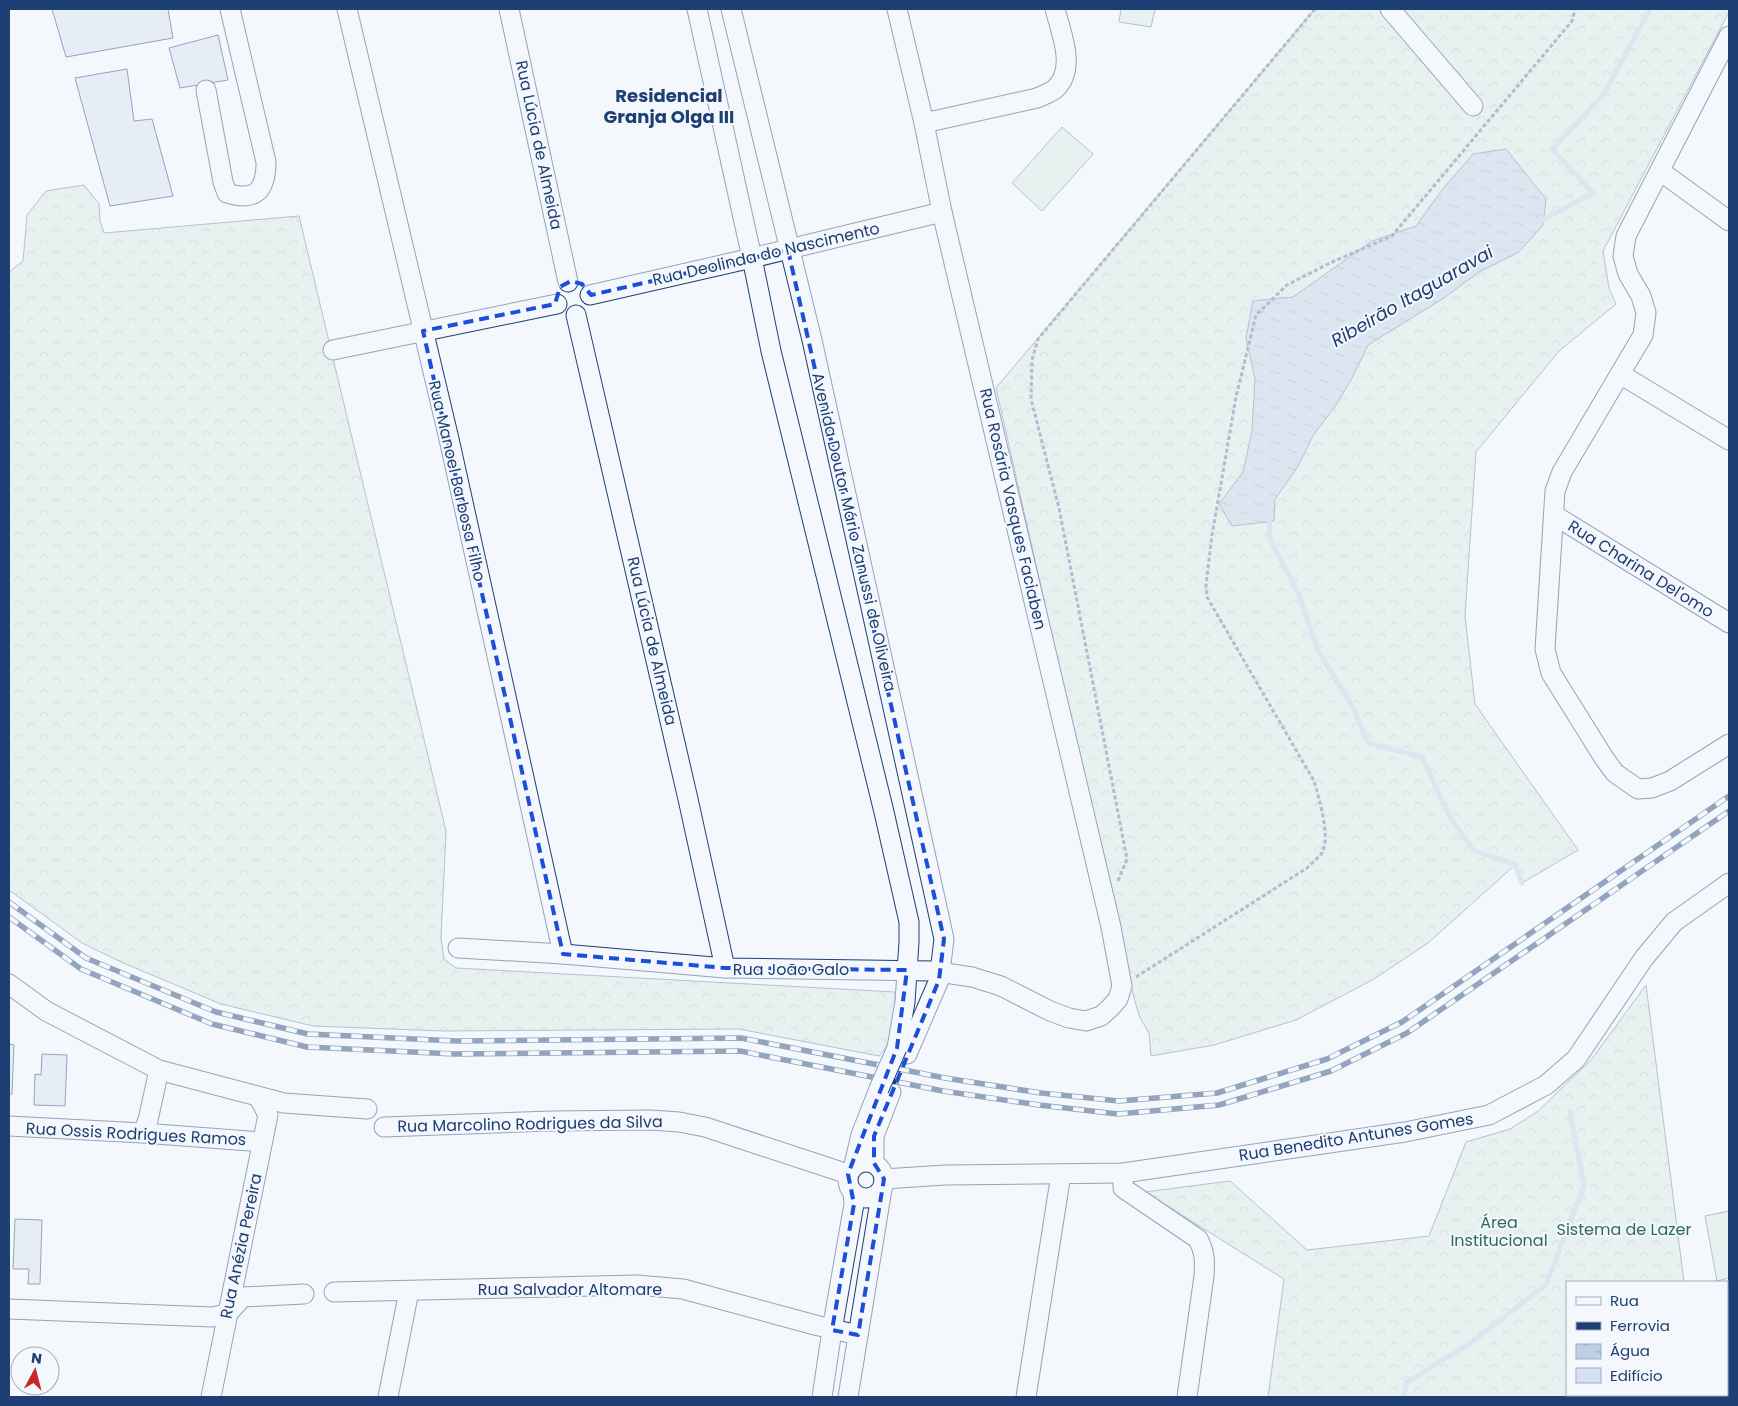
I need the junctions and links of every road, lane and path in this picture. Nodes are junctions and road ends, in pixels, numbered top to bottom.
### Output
1 (230, 9) edge
2 (348, 9) edge
3 (509, 9) edge
4 (696, 9) edge
5 (731, 9) edge
6 (897, 9) edge
7 (1055, 9) edge
8 (1315, 9) edge
9 (1390, 9) edge
10 (1575, 9) edge
11 (1729, 36) edge
12 (206, 90) dead end
13 (1473, 106) dead end
14 (924, 123) junction
15 (1660, 171) junction
16 (942, 212) junction
17 (1729, 221) edge
18 (788, 250) junction
19 (752, 258) junction
20 (568, 282) junction
21 (590, 295) junction
22 (557, 304) junction
23 (576, 315) junction
24 (423, 331) junction
25 (334, 350) dead end
26 (1620, 374) junction
27 (1729, 440) edge
28 (1554, 515) junction
29 (1729, 623) edge
30 (1729, 744) edge
31 (1729, 883) edge
32 (1107, 907) junction
33 (458, 948) dead end
34 (563, 954) junction
35 (725, 968) junction
36 (907, 970) junction
37 (940, 972) junction
38 (9, 984) edge
39 (1122, 986) junction
40 (902, 1051) junction
41 (159, 1070) junction
42 (885, 1090) junction
43 (259, 1098) junction
44 (367, 1109) dead end
45 (9, 1126) edge
46 (384, 1127) dead end
47 (143, 1132) junction
48 (262, 1142) junction
49 (851, 1169) junction
50 (1123, 1173) junction
51 (1061, 1174) junction
52 (880, 1177) junction
53 (853, 1193) junction
54 (409, 1291) junction
55 (334, 1292) dead end
56 (304, 1294) dead end
57 (9, 1309) edge
58 (227, 1314) junction
59 (832, 1330) junction
60 (858, 1335) junction
61 (211, 1397) edge
62 (388, 1397) edge
63 (822, 1397) edge
64 (848, 1397) edge
65 (1026, 1397) edge
66 (1188, 1397) edge

1 - 12 street
2 - 24 street, Rua Manoel Barbosa Filho
3 - 20 street, Rua Lúcia de Almeida
4 - 19 street
5 - 18 street, Avenida Doutor Mário Zanussi de Oliveira
6 - 14 street, Rua Rosária Vasques Faciaben
7 - 14 street
8 - 32 path
9 - 13 street
10 - 39 path
11 - 15 street
14 - 16 street, Rua Rosária Vasques Faciaben
15 - 17 street
15 - 26 street
16 - 18 street, Rua Deolinda do Nascimento
16 - 32 street, Rua Rosária Vasques Faciaben
18 - 19 street, Rua Deolinda do Nascimento
18 - 37 street, Avenida Doutor Mário Zanussi de Oliveira
19 - 21 street, Rua Deolinda do Nascimento
19 - 36 street
20 - 21 street
20 - 22 street
21 - 23 street
22 - 23 street
22 - 24 street
23 - 35 street, Rua Lúcia de Almeida
24 - 25 street
24 - 34 street, Rua Manoel Barbosa Filho
26 - 27 street
26 - 28 street
28 - 29 street, Rua Charina Del'omo
28 - 30 street
31 - 50 street, Rua Benedito Antunes Gomes
32 - 39 street, Rua Rosária Vasques Faciaben
33 - 34 street, Rua João Galo
34 - 35 street, Rua João Galo
35 - 36 street, Rua João Galo
36 - 37 street, Rua João Galo
36 - 40 street
37 - 39 street, Rua João Galo
37 - 40 street, Avenida Doutor Mário Zanussi de Oliveira
38 - 41 street
40 - 42 street, bridge
41 - 43 street
41 - 47 street
42 - 49 street
42 - 52 street
43 - 44 street
43 - 48 street, Rua Anézia Pereira
45 - 47 street, Rua Ossis Rodrigues Ramos
46 - 49 street, Rua Marcolino Rodrigues da Silva
47 - 48 street, Rua Ossis Rodrigues Ramos
48 - 58 street, Rua Anézia Pereira
49 - 52 street
49 - 53 street
50 - 51 street, Rua Benedito Antunes Gomes
50 - 66 street
51 - 52 street, Rua Benedito Antunes Gomes
51 - 65 street
52 - 53 street
52 - 60 street
53 - 59 street
54 - 55 street, Rua Salvador Altomare
54 - 59 street, Rua Salvador Altomare
54 - 62 street
56 - 58 street
57 - 58 street
58 - 61 street, Rua Anézia Pereira
59 - 60 street, Rua Salvador Altomare
59 - 63 street
60 - 64 street

